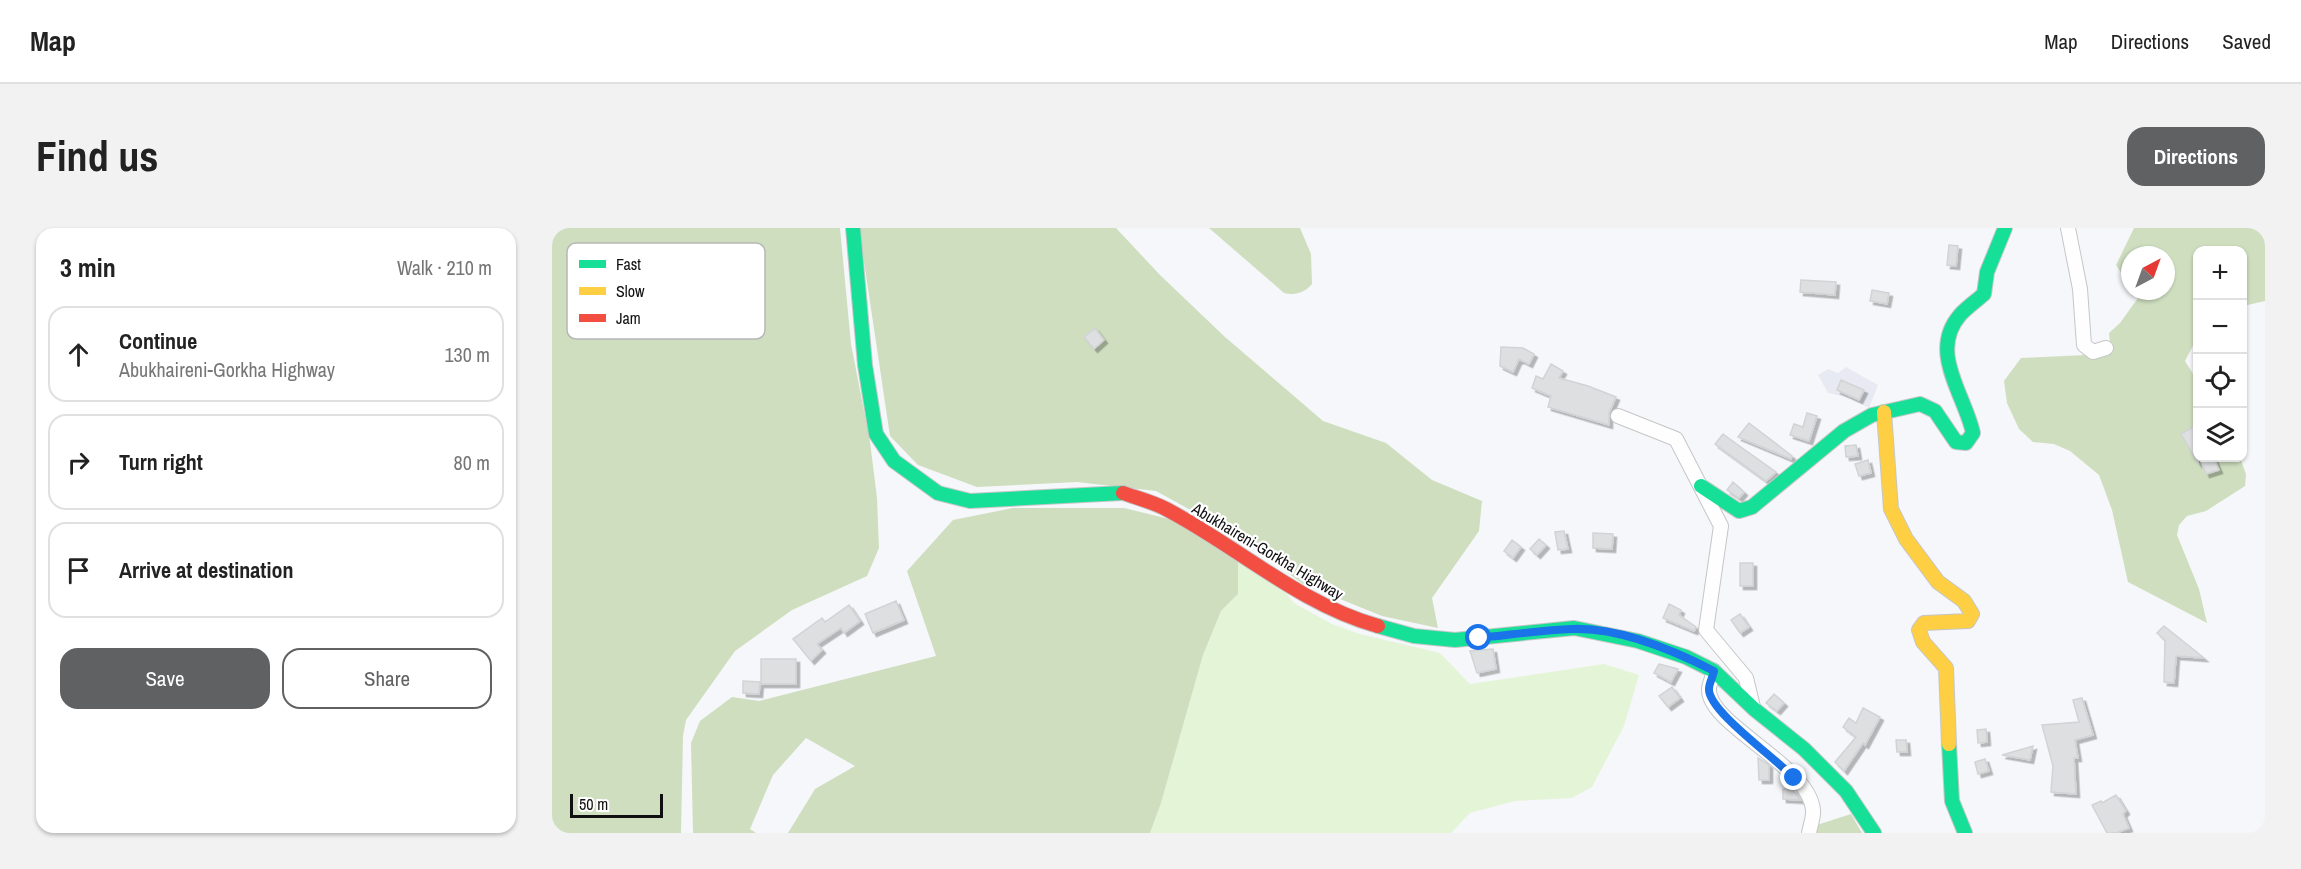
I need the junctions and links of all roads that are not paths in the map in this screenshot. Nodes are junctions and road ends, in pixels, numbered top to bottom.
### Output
1 (853, 228) edge
2 (2005, 228) edge
3 (2068, 228) edge
4 (2106, 348) dead end
5 (1884, 412) junction
6 (1618, 416) dead end
7 (1701, 486) junction
8 (1714, 671) junction
9 (1754, 709) junction
10 (1809, 833) edge
11 (1874, 833) edge
12 (1965, 833) edge

1 - 8 main road, Abukhaireni-Gorkha Highway
2 - 5 main road
3 - 4 street
5 - 7 main road
5 - 12 main road
6 - 7 street
7 - 9 street
8 - 9 main road, Abukhaireni-Gorkha Highway
8 - 10 street
9 - 11 main road, Abukhaireni-Gorkha Highway

